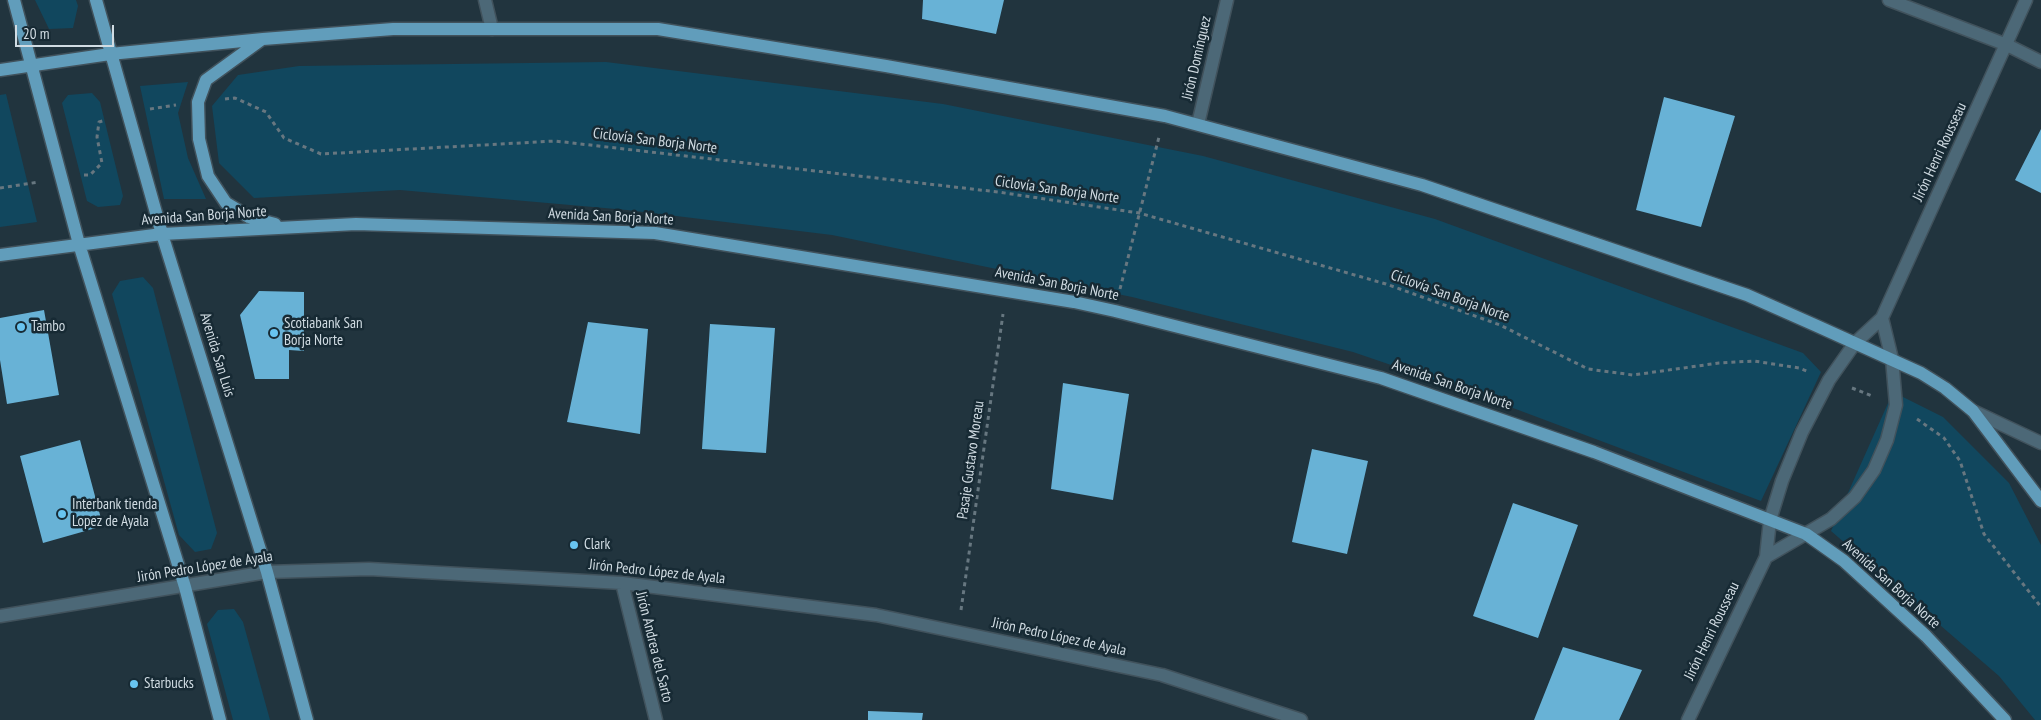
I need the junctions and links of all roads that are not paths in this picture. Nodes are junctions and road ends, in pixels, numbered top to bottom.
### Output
1 (14, 0) edge
2 (96, 0) edge
3 (484, 0) edge
4 (1227, 0) edge
5 (1889, 0) edge
6 (2026, 0) edge
7 (492, 29) junction
8 (263, 39) junction
9 (2007, 45) junction
10 (110, 54) junction
11 (2041, 62) edge
12 (30, 65) junction
13 (0, 70) edge
14 (1198, 124) junction
15 (287, 227) junction
16 (162, 234) junction
17 (79, 244) junction
18 (0, 255) edge
19 (1882, 318) junction
20 (1855, 343) junction
21 (1892, 359) junction
22 (1973, 411) junction
23 (2041, 443) edge
24 (2041, 501) edge
25 (1770, 520) junction
26 (1806, 534) junction
27 (1766, 557) junction
28 (267, 572) junction
29 (622, 583) junction
30 (185, 587) junction
31 (0, 616) edge
32 (220, 720) edge
33 (307, 720) edge
34 (656, 720) edge
35 (1301, 720) edge
36 (1688, 720) edge
37 (2005, 720) edge

1 - 12 main road
2 - 10 main road, Avenida San Luis
3 - 7 street
4 - 14 street, Jirón Domínguez
5 - 9 street
6 - 9 street, Jirón Henri Rousseau
7 - 8 main road
7 - 14 main road
8 - 10 main road
8 - 15 main road
9 - 11 street
9 - 19 street, Jirón Henri Rousseau
10 - 12 main road
10 - 16 main road, Avenida San Luis
12 - 13 main road
12 - 17 main road
14 - 20 main road
15 - 16 main road, Avenida San Borja Norte
15 - 25 main road, Avenida San Borja Norte
16 - 17 main road, Avenida San Borja Norte
16 - 28 main road, Avenida San Luis
17 - 18 main road, Avenida San Borja Norte
17 - 30 main road
19 - 20 street, Jirón Henri Rousseau
19 - 21 street
20 - 21 main road
20 - 25 street, Jirón Henri Rousseau
21 - 22 main road
21 - 26 street
22 - 23 street
22 - 24 main road
25 - 26 main road, Avenida San Borja Norte
25 - 27 street, Jirón Henri Rousseau
26 - 27 street
26 - 37 main road, Avenida San Borja Norte
27 - 36 street, Jirón Henri Rousseau
28 - 29 street, Jirón Pedro López de Ayala
28 - 30 street, Jirón Pedro López de Ayala
28 - 33 main road, Avenida San Luis
29 - 34 street, Jirón Andrea del Sarto
29 - 35 street, Jirón Pedro López de Ayala
30 - 31 street, Jirón Pedro López de Ayala
30 - 32 main road

